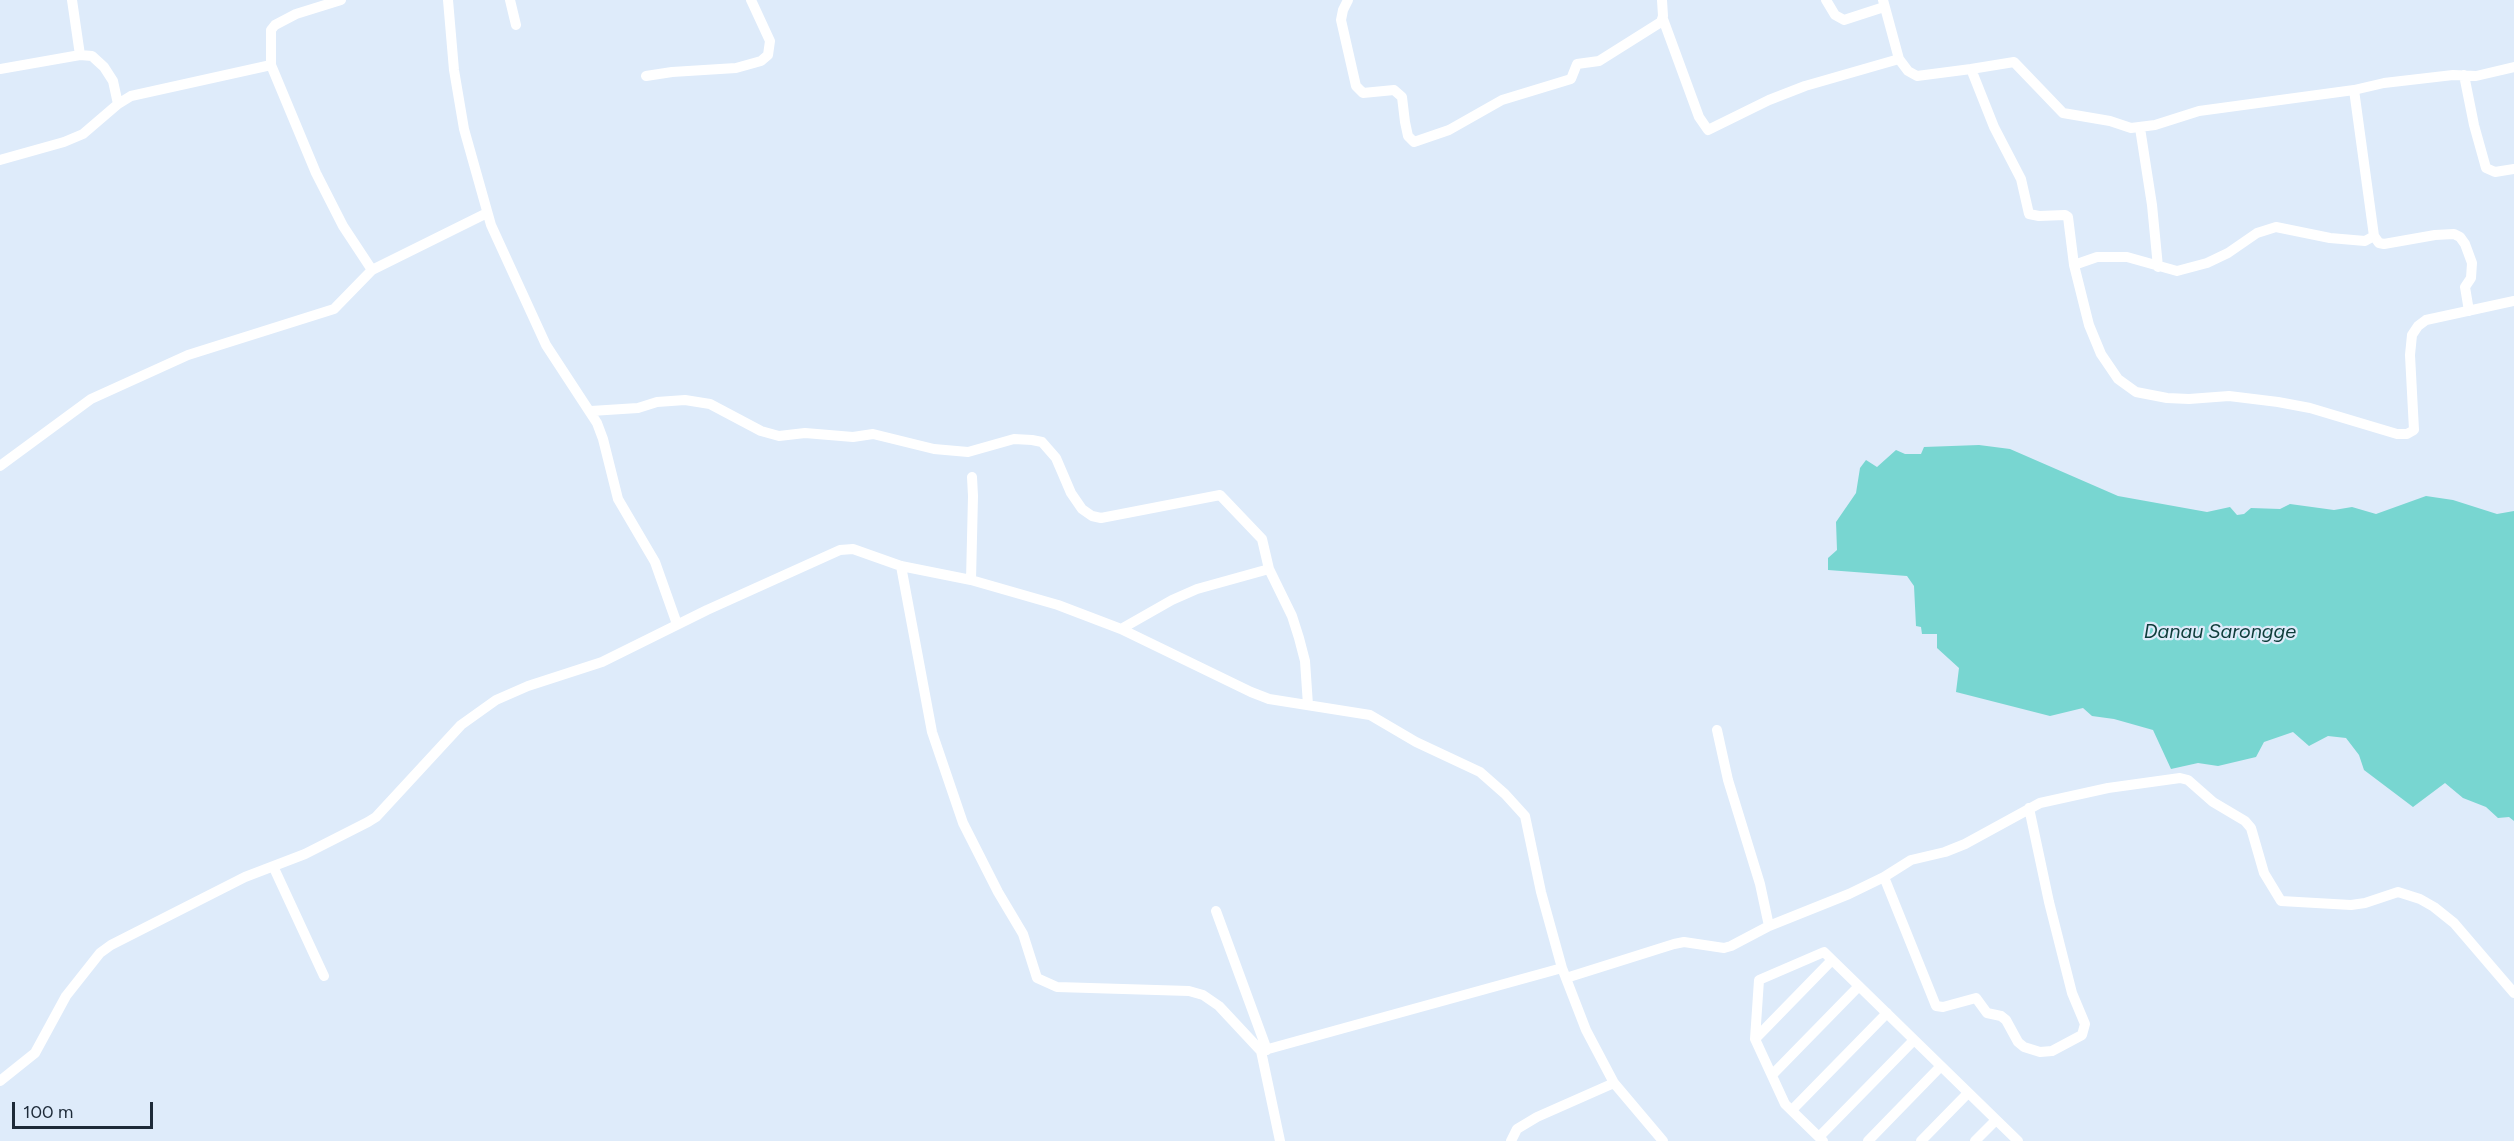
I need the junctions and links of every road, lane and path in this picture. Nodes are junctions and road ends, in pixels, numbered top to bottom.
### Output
1 (72, 0) edge
2 (341, 0) edge
3 (448, 0) edge
4 (510, 0) edge
5 (751, 0) edge
6 (1348, 0) edge
7 (1662, 0) edge
8 (1826, 0) edge
9 (1884, 3) edge
10 (1663, 19) junction
11 (516, 25) dead end
12 (80, 55) junction
13 (1899, 59) junction
14 (271, 65) junction
15 (2514, 68) edge
16 (0, 69) edge
17 (1971, 69) junction
18 (2464, 75) junction
19 (646, 76) dead end
20 (2354, 90) junction
21 (118, 104) junction
22 (2140, 128) junction
23 (0, 160) edge
24 (2514, 169) edge
25 (487, 213) junction
26 (2374, 236) junction
27 (2074, 265) junction
28 (2158, 267) junction
29 (372, 270) junction
30 (2514, 301) edge
31 (2469, 311) junction
32 (591, 411) junction
33 (0, 466) edge
34 (972, 477) dead end
35 (901, 566) junction
36 (1269, 569) junction
37 (971, 580) junction
38 (677, 624) junction
39 (1121, 629) junction
40 (1308, 705) junction
41 (1717, 729) dead end
42 (2029, 808) junction
43 (273, 866) junction
44 (1884, 877) junction
45 (1216, 911) dead end
46 (1769, 926) junction
47 (1832, 960) junction
48 (1564, 973) junction
49 (324, 976) dead end
50 (1859, 986) junction
51 (2514, 993) edge
52 (1887, 1013) junction
53 (1755, 1039) junction
54 (1914, 1040) junction
55 (1264, 1050) junction
56 (1941, 1066) junction
57 (1772, 1075) junction
58 (0, 1081) edge
59 (1614, 1083) junction
60 (1968, 1093) junction
61 (1792, 1110) junction
62 (1996, 1120) junction
63 (1821, 1139) edge
64 (1280, 1141) edge
65 (1511, 1141) edge
66 (1662, 1141) edge
67 (1868, 1141) edge
68 (1921, 1141) edge
69 (1975, 1141) edge
70 (2018, 1141) edge

1 - 12 street
2 - 14 street
3 - 25 street
4 - 11 street
5 - 19 street
6 - 10 street
7 - 10 street
8 - 9 street
9 - 13 street
10 - 13 street
12 - 16 street
12 - 21 street
13 - 17 street
14 - 21 street
14 - 29 street
15 - 18 street
17 - 22 street
17 - 27 street
18 - 20 street
18 - 24 street
20 - 22 street
20 - 26 street
21 - 23 street
22 - 28 street
25 - 29 street
25 - 32 street
26 - 28 street
26 - 31 street
27 - 28 street
27 - 31 street
29 - 33 street
30 - 31 street
32 - 36 street
32 - 38 street
34 - 37 street
35 - 37 street
35 - 38 street
35 - 55 street
36 - 39 street
36 - 40 street
37 - 39 street
38 - 43 street
39 - 40 street
40 - 48 street
41 - 46 street
42 - 44 street
42 - 44 street
42 - 51 street
43 - 49 street
43 - 58 street
44 - 46 street
45 - 55 street
46 - 48 street
47 - 50 street
47 - 53 street
47 - 53 street
48 - 55 street
48 - 59 street
50 - 52 street
50 - 57 street
52 - 54 street
52 - 61 street
53 - 57 street
54 - 56 street
54 - 63 street
55 - 64 street
56 - 60 street
56 - 67 street
57 - 61 street
59 - 65 street
59 - 66 street
60 - 62 street
60 - 68 street
61 - 63 street
62 - 69 street
62 - 70 street

